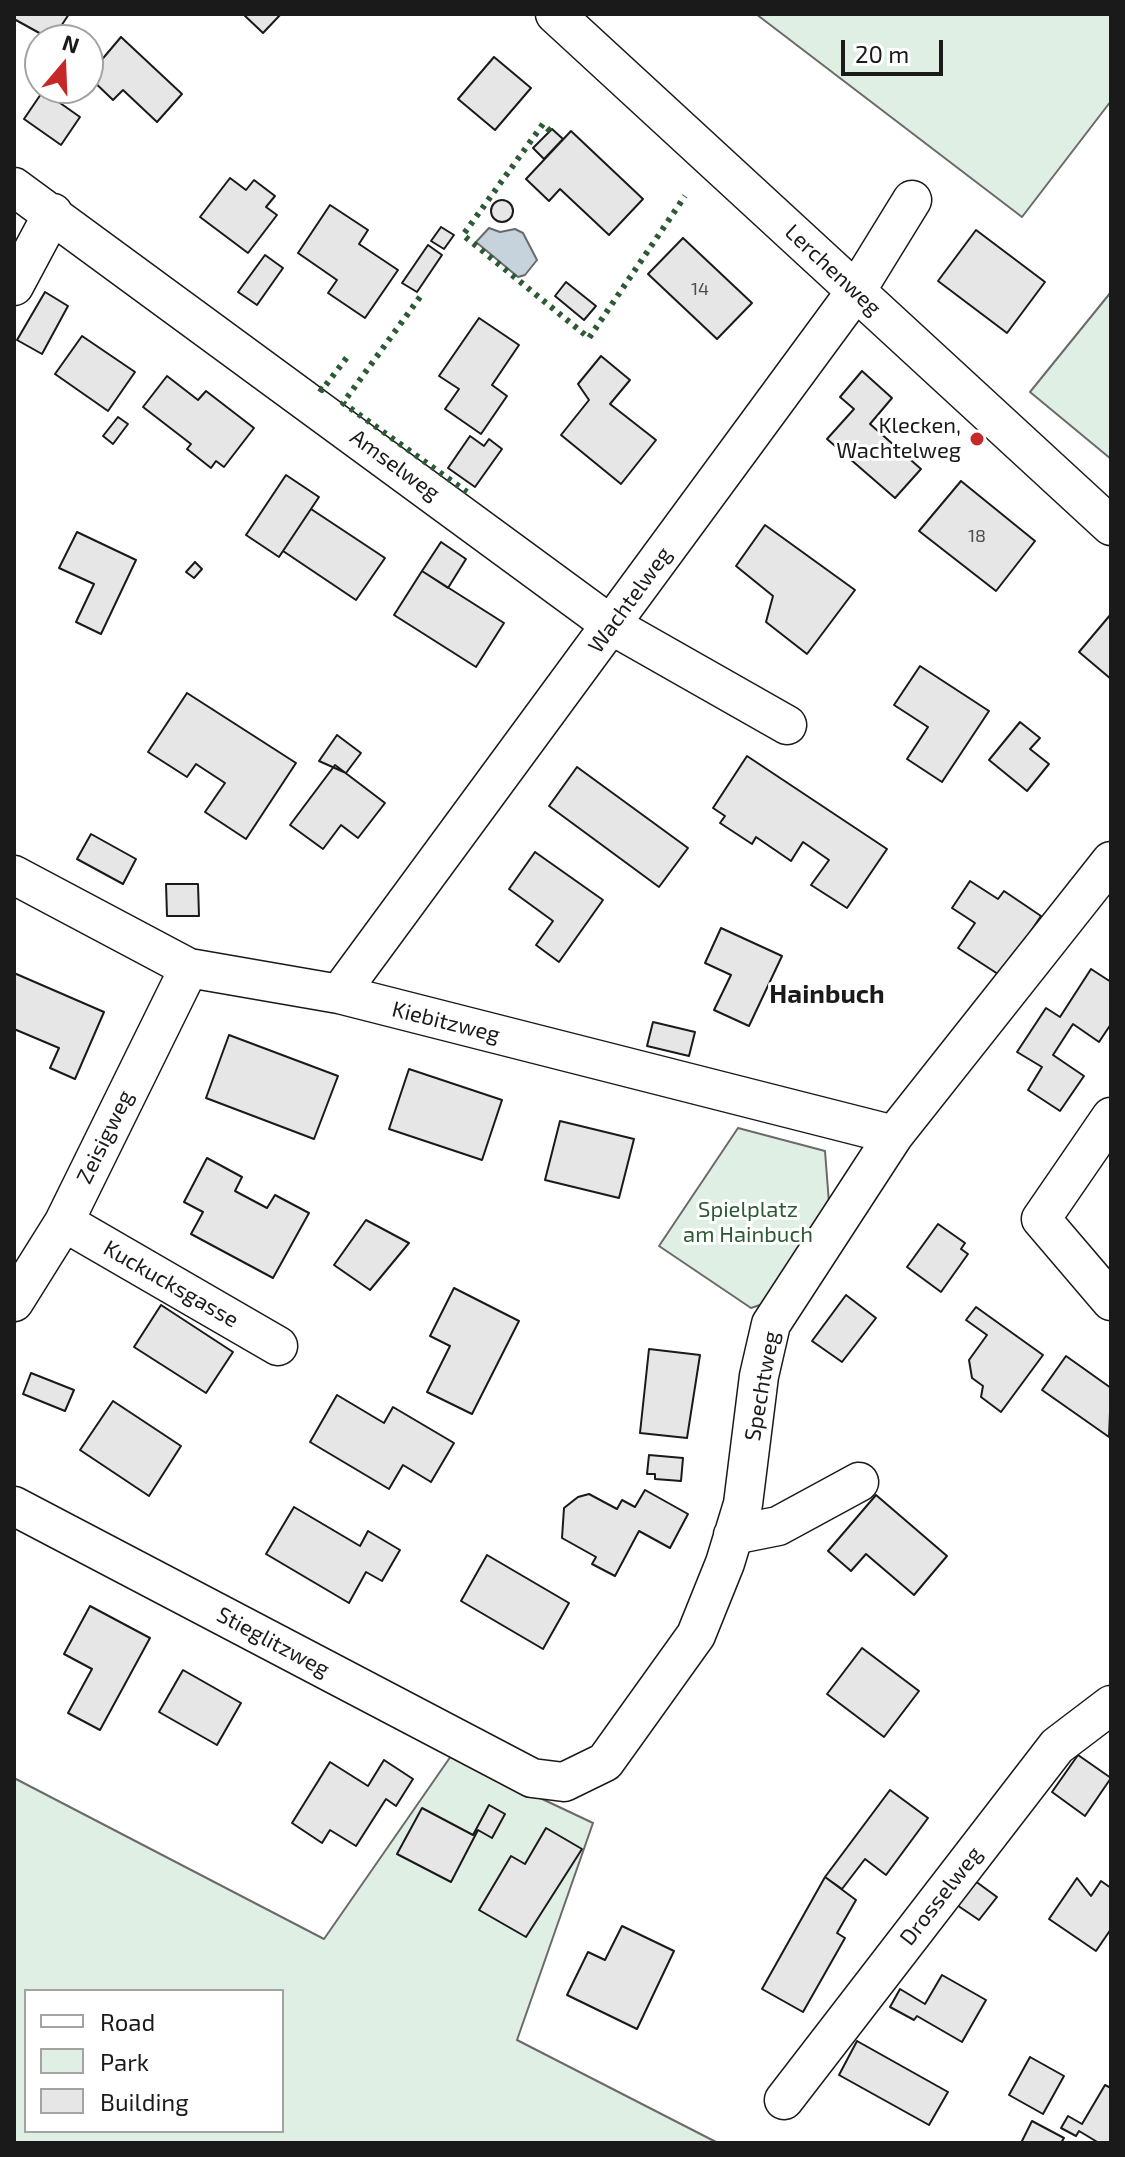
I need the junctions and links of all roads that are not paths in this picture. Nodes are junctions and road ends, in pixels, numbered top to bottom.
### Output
1 (555, 14) edge
2 (14, 187) edge
3 (912, 200) dead end
4 (53, 213) junction
5 (14, 286) edge
6 (856, 291) junction
7 (1111, 526) edge
8 (611, 625) junction
9 (787, 725) dead end
10 (1111, 861) edge
11 (14, 875) edge
12 (189, 968) junction
13 (339, 994) junction
14 (1111, 1117) edge
15 (894, 1135) junction
16 (64, 1222) junction
17 (1111, 1301) edge
18 (14, 1302) edge
19 (278, 1346) dead end
20 (859, 1482) dead end
21 (14, 1506) edge
22 (733, 1535) junction
23 (1111, 1705) edge
24 (532, 1778) joint
25 (784, 2100) dead end

1 - 6 street, Lerchenweg
2 - 4 street, Amselweg
3 - 6 street, Wachtelweg
4 - 5 street
4 - 8 street, Amselweg
6 - 7 street, Lerchenweg
6 - 8 street, Wachtelweg
8 - 9 street, Amselweg
8 - 13 street, Wachtelweg
10 - 15 street, Spechtweg
11 - 12 street, Kiebitzweg
12 - 13 street, Kiebitzweg
12 - 16 street, Zeisigweg
13 - 15 street, Kiebitzweg
14 - 17 street
15 - 22 street, Spechtweg
16 - 18 street, Zeisigweg
16 - 19 street, Kuckucksgasse
20 - 22 street
21 - 24 street, Stieglitzweg
22 - 24 street, Spechtweg
23 - 25 street, Drosselweg

